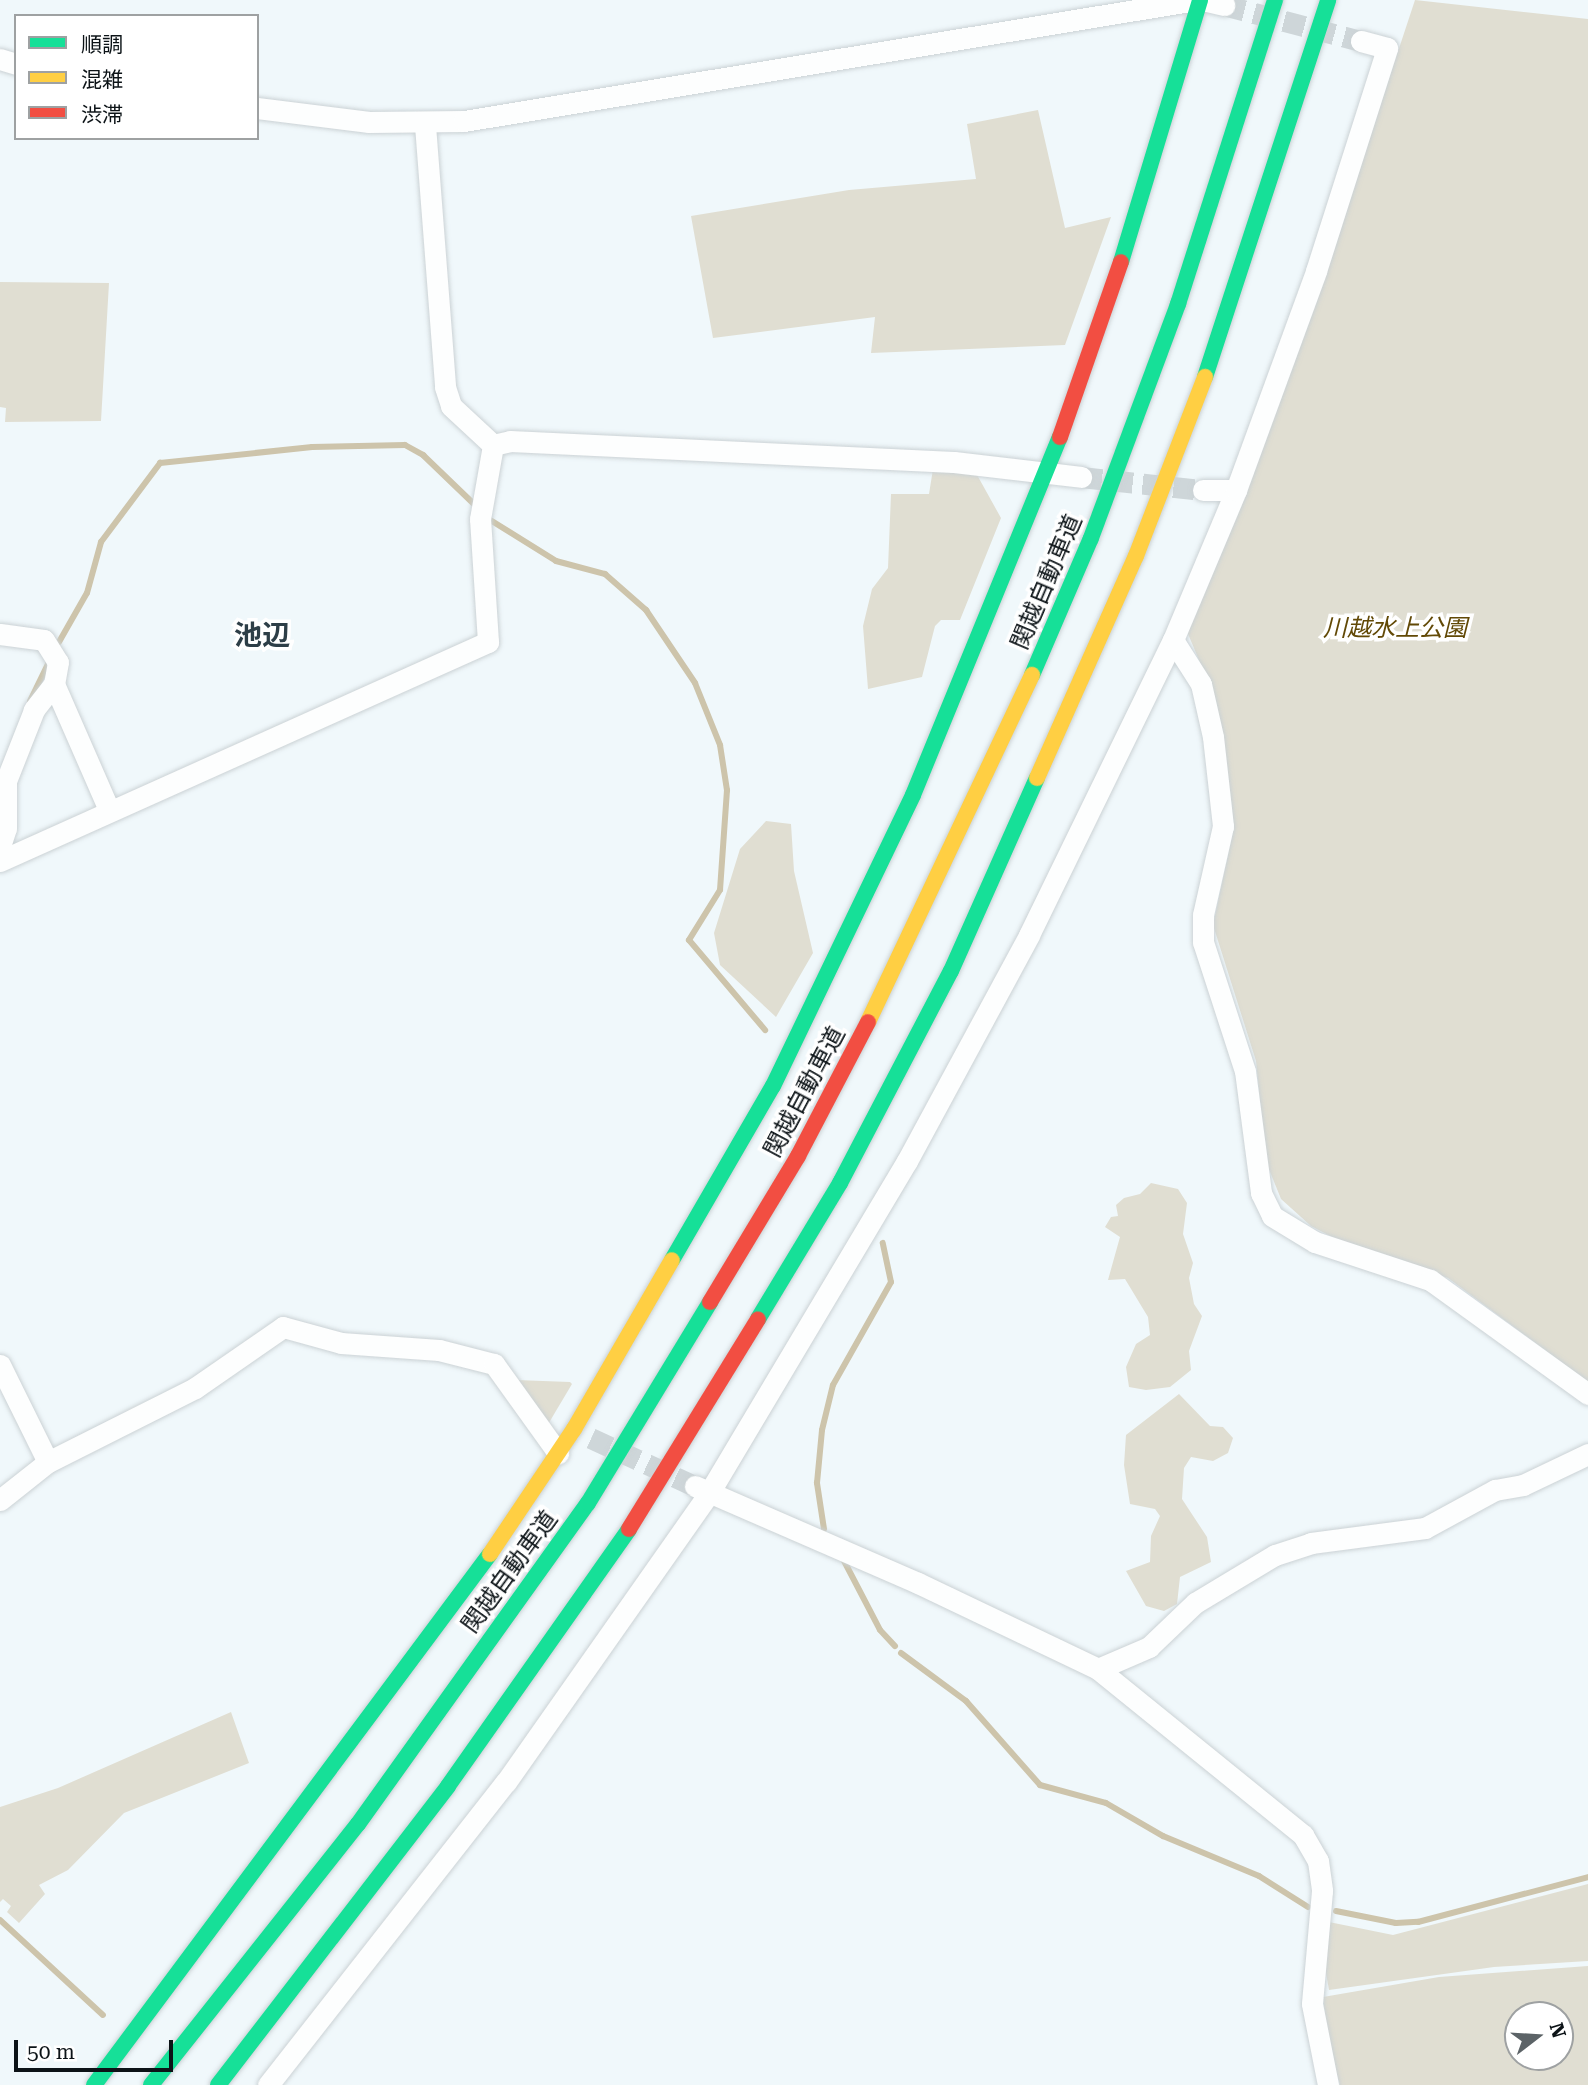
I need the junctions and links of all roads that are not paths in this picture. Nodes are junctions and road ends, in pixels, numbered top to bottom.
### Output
1 (1199, 0) edge
2 (1275, 0) edge
3 (1328, 0) edge
4 (1224, 5) dead end
5 (1361, 41) tunnel mouth
6 (259, 108) edge
7 (425, 124) junction
8 (493, 445) junction
9 (1047, 473) junction
10 (1082, 477) tunnel mouth
11 (1203, 490) tunnel mouth
12 (1236, 490) junction
13 (0, 634) edge
14 (1173, 640) junction
15 (54, 684) junction
16 (109, 810) junction
17 (0, 846) edge
18 (0, 862) edge
19 (0, 1365) edge
20 (1588, 1394) edge
21 (558, 1453) junction
22 (1588, 1454) edge
23 (48, 1462) junction
24 (702, 1490) junction
25 (0, 1500) edge
26 (1098, 1669) junction
27 (94, 2085) edge
28 (151, 2085) edge
29 (218, 2085) edge
30 (268, 2085) edge
31 (1328, 2085) edge

1 - 4 street
1 - 7 street
1 - 9 main road
2 - 28 main road, 関越自動車道
3 - 29 main road
5 - 12 street
6 - 7 street
7 - 8 street
8 - 9 street
8 - 16 street
9 - 10 street
9 - 21 main road
11 - 12 street
12 - 14 street
13 - 15 street
14 - 20 street
14 - 24 street
15 - 16 street
15 - 17 street
16 - 18 street
19 - 23 street
21 - 23 street
21 - 27 main road
22 - 26 street
23 - 25 street
24 - 26 street
24 - 30 street
26 - 31 street

